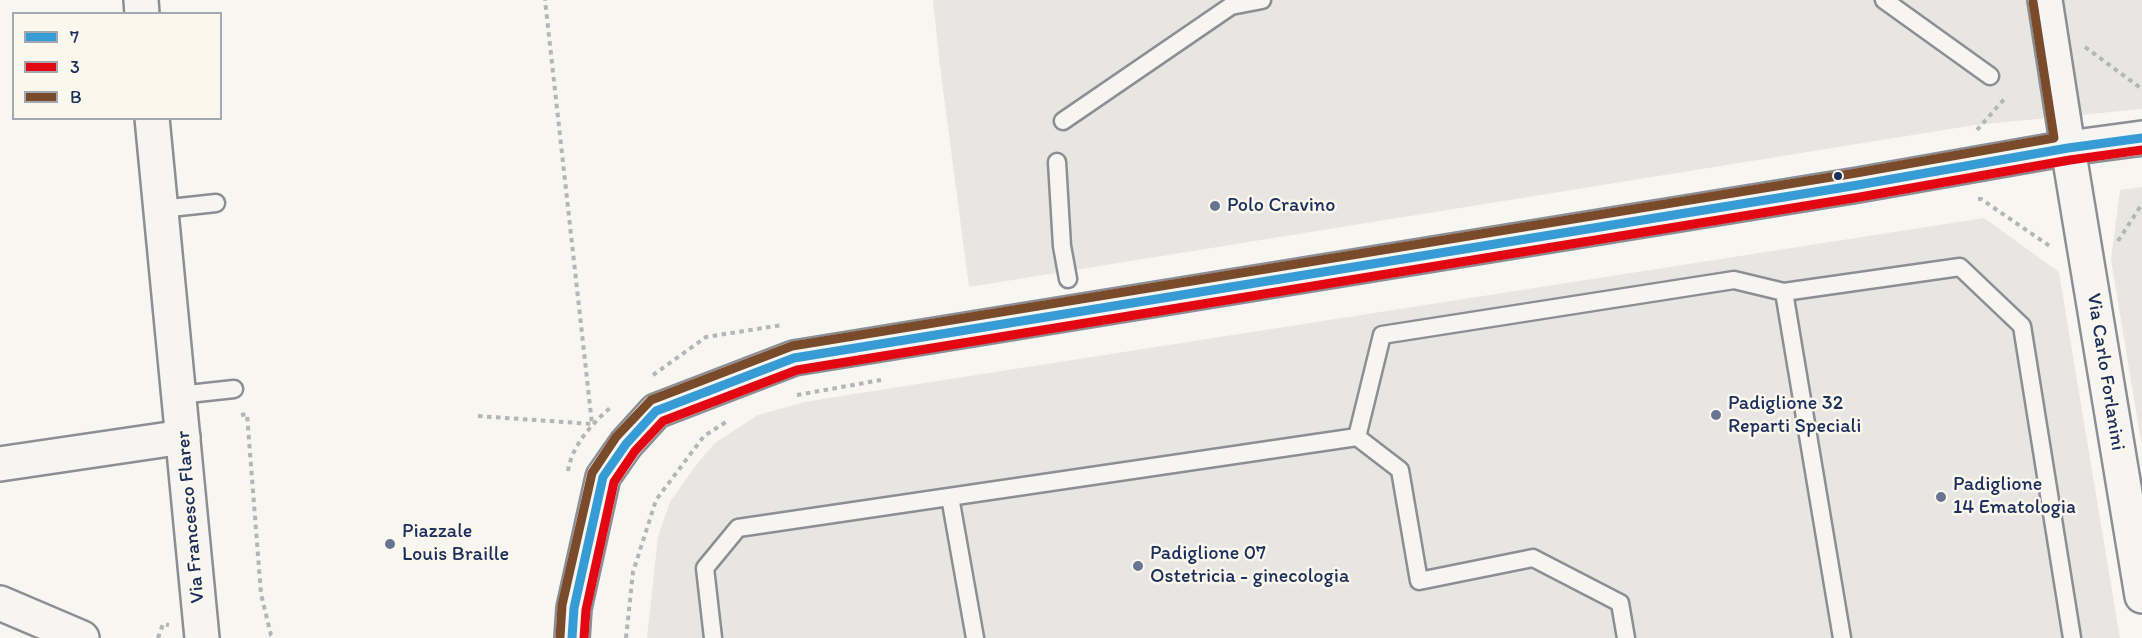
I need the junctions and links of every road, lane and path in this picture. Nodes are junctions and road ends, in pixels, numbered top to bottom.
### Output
1 (545, 0) edge
2 (1262, 0) edge
3 (1884, 0) edge
4 (2045, 0) edge
5 (1228, 3) edge
6 (2085, 47) dead end
7 (1990, 76) dead end
8 (2142, 89) edge
9 (152, 120) edge
10 (1063, 121) dead end
11 (2142, 138) edge
12 (2068, 148) junction
13 (1057, 162) dead end
14 (1974, 200) dead end
15 (216, 203) dead end
16 (2142, 204) edge
17 (161, 209) junction
18 (2115, 245) dead end
19 (2053, 249) dead end
20 (1068, 279) dead end
21 (1784, 292) junction
22 (887, 379) dead end
23 (234, 389) dead end
24 (179, 395) junction
25 (789, 396) dead end
26 (247, 414) dead end
27 (478, 416) dead end
28 (733, 417) dead end
29 (183, 437) junction
30 (1357, 437) junction
31 (0, 464) edge
32 (950, 497) junction
33 (2142, 596) edge
34 (0, 603) edge
35 (76, 637) edge
36 (202, 638) edge
37 (274, 638) edge
38 (572, 638) edge
39 (626, 638) edge
40 (713, 638) edge
41 (975, 638) edge
42 (1626, 638) edge
43 (1842, 638) edge
44 (2072, 638) edge

1 - 27 path
2 - 5 lane
3 - 7 lane
4 - 12 main road, Via Carlo Forlanini
5 - 10 lane
6 - 8 path
9 - 17 main road, Via Francesco Flarer
11 - 12 main road
12 - 33 main road, Via Carlo Forlanini
12 - 38 main road
13 - 20 lane
14 - 19 path
15 - 17 lane
16 - 18 path
17 - 24 main road, Via Francesco Flarer
21 - 30 lane
21 - 43 lane
21 - 44 lane
22 - 25 path
23 - 24 lane
24 - 29 main road, Via Francesco Flarer
26 - 37 path
28 - 39 path
29 - 31 main road
29 - 36 main road, Via Francesco Flarer
30 - 32 lane
30 - 42 lane
32 - 40 lane
32 - 41 lane
34 - 35 main road

